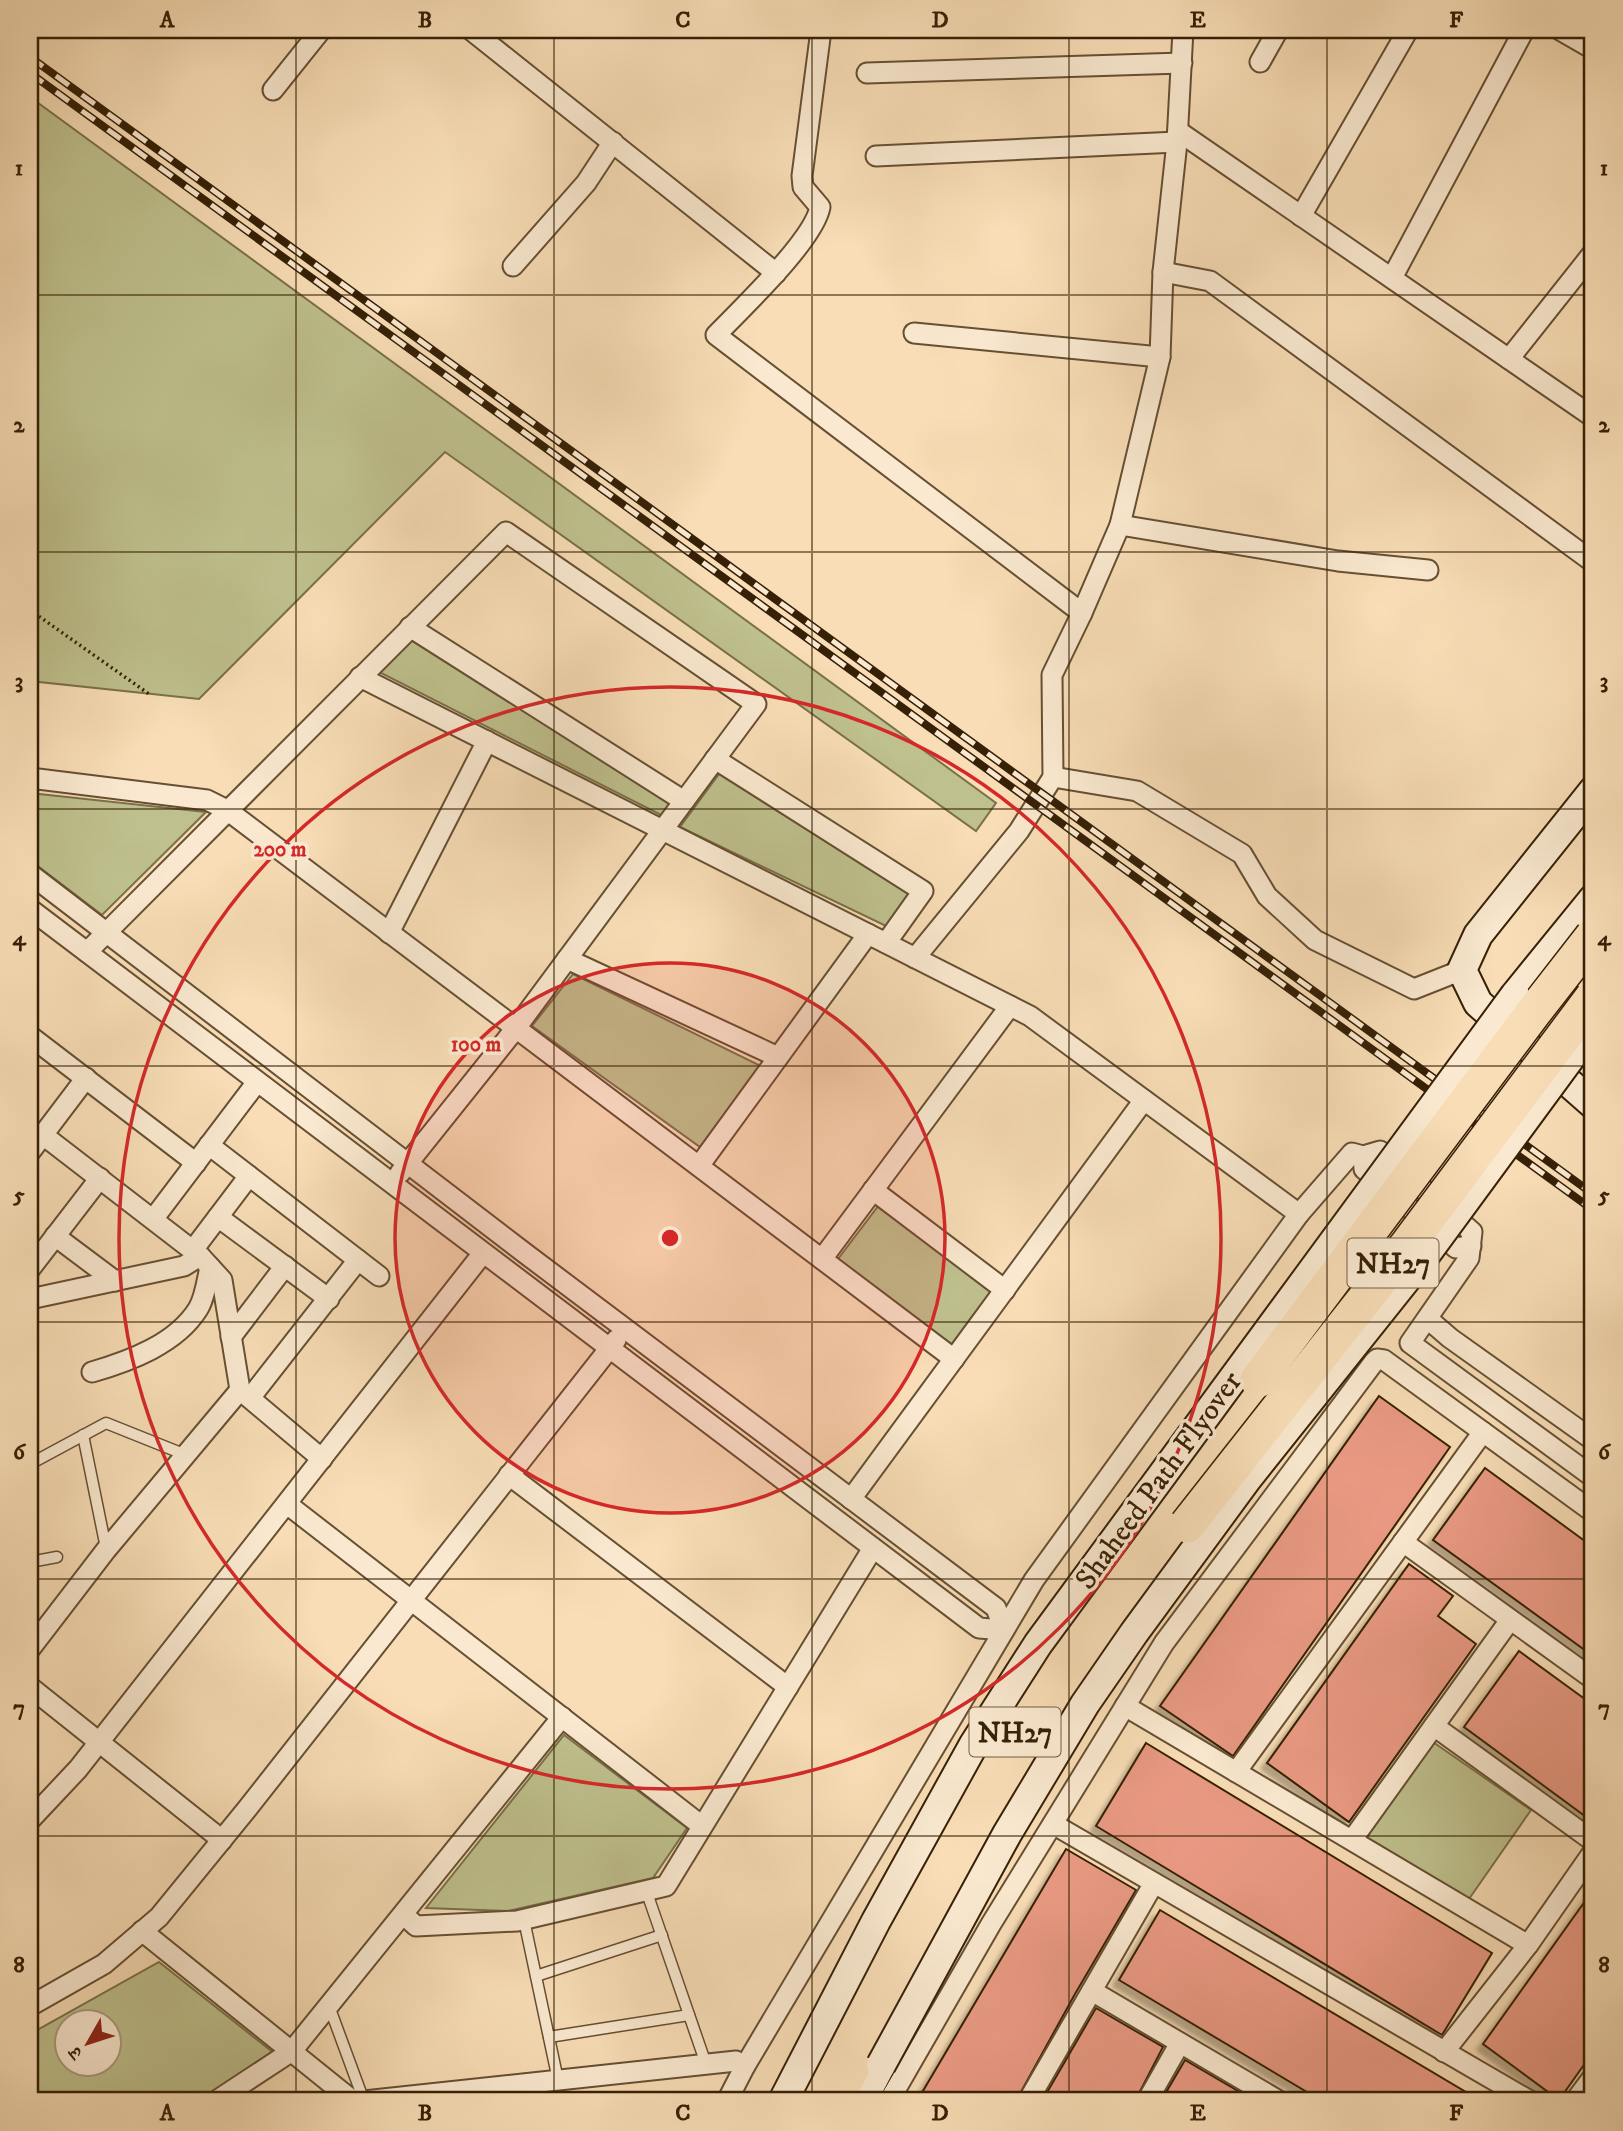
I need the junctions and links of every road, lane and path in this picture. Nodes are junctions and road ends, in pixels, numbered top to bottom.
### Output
1 (321, 30) edge
2 (471, 30) edge
3 (821, 30) edge
4 (1183, 30) edge
5 (1278, 30) edge
6 (1408, 30) edge
7 (1524, 30) edge
8 (1560, 30) edge
9 (1593, 49) edge
10 (1260, 62) dead end
11 (1182, 63) junction
12 (867, 73) dead end
13 (273, 90) dead end
14 (1177, 136) junction
15 (612, 142) junction
16 (877, 156) dead end
17 (1301, 216) junction
18 (1593, 253) edge
19 (513, 266) dead end
20 (1163, 272) junction
21 (776, 273) junction
22 (1392, 278) junction
23 (914, 333) dead end
24 (1160, 357) junction
25 (1509, 359) junction
26 (1593, 417) edge
27 (1120, 525) junction
28 (1593, 562) edge
29 (1429, 570) dead end
30 (30, 610) edge
31 (1082, 613) junction
32 (410, 627) junction
33 (360, 677) junction
34 (149, 694) dead end
35 (487, 741) junction
36 (715, 759) junction
37 (1053, 777) junction
38 (30, 778) edge
39 (1593, 791) edge
40 (684, 801) junction
41 (227, 810) junction
42 (663, 830) junction
43 (30, 874) edge
44 (1593, 899) edge
45 (30, 909) edge
46 (106, 932) junction
47 (389, 933) junction
48 (1593, 936) edge
49 (877, 938) junction
50 (87, 952) junction
51 (915, 958) junction
52 (567, 959) junction
53 (1462, 970) junction
54 (1593, 997) edge
55 (1010, 1006) junction
56 (1593, 1027) edge
57 (516, 1028) junction
58 (30, 1035) edge
59 (778, 1057) junction
60 (86, 1079) junction
61 (257, 1082) junction
62 (1144, 1100) junction
63 (1593, 1104) edge
64 (43, 1135) junction
65 (209, 1145) junction
66 (30, 1152) edge
67 (196, 1163) junction
68 (408, 1163) junction
69 (699, 1166) junction
70 (249, 1176) junction
71 (100, 1178) junction
72 (391, 1184) junction
73 (873, 1190) junction
74 (1299, 1214) junction
75 (218, 1217) junction
76 (153, 1218) junction
77 (55, 1236) junction
78 (483, 1253) junction
79 (201, 1258) junction
80 (358, 1259) junction
81 (822, 1259) junction
82 (285, 1266) junction
83 (30, 1269) edge
84 (379, 1276) dead end
85 (115, 1281) junction
86 (1005, 1290) junction
87 (329, 1298) junction
88 (30, 1299) edge
89 (1428, 1318) junction
90 (625, 1328) junction
91 (231, 1337) junction
92 (610, 1349) junction
93 (954, 1359) junction
94 (92, 1372) dead end
95 (1258, 1380) junction
96 (245, 1394) junction
97 (1483, 1432) junction
98 (1192, 1433) junction
99 (83, 1435) junction
100 (1593, 1440) edge
101 (186, 1455) junction
102 (322, 1459) junction
103 (30, 1464) edge
104 (509, 1475) junction
105 (1593, 1477) edge
106 (851, 1499) junction
107 (287, 1504) junction
108 (1593, 1512) edge
109 (1188, 1541) junction
110 (1403, 1542) junction
111 (873, 1548) junction
112 (106, 1550) junction
113 (57, 1556) dead end
114 (30, 1562) edge
115 (412, 1599) junction
116 (1510, 1620) junction
117 (1004, 1630) junction
118 (30, 1649) edge
119 (1593, 1679) edge
120 (30, 1687) edge
121 (788, 1687) junction
122 (1125, 1706) junction
123 (562, 1717) junction
124 (1434, 1726) junction
125 (99, 1742) junction
126 (1236, 1772) junction
127 (30, 1821) edge
128 (1053, 1824) junction
129 (702, 1826) junction
130 (222, 1840) junction
131 (1352, 1840) junction
132 (1593, 1840) edge
133 (1593, 1852) edge
134 (1154, 1883) junction
135 (646, 1890) junction
136 (404, 1915) junction
137 (524, 1920) junction
138 (142, 1931) junction
139 (662, 1935) junction
140 (1528, 1945) junction
141 (536, 1976) junction
142 (1092, 1991) junction
143 (30, 2006) edge
144 (329, 2006) junction
145 (689, 2015) junction
146 (549, 2037) junction
147 (1180, 2043) junction
148 (292, 2051) junction
149 (1444, 2052) junction
150 (706, 2064) junction
151 (745, 2066) junction
152 (1593, 2077) edge
153 (558, 2080) junction
154 (1272, 2100) edge
155 (216, 2101) edge
156 (353, 2101) edge
157 (364, 2101) edge
158 (727, 2101) edge
159 (783, 2101) edge
160 (800, 2101) edge
161 (833, 2101) edge
162 (862, 2101) edge
163 (889, 2101) edge
164 (1028, 2101) edge
165 (1147, 2101) edge
166 (1530, 2101) edge
167 (1575, 2101) edge

1 - 13 street
2 - 15 street
3 - 21 street
4 - 11 street
5 - 10 street
6 - 17 street
7 - 22 street
8 - 9 street
11 - 12 street
11 - 14 street
14 - 16 street
14 - 17 street
14 - 20 street
15 - 19 street
15 - 21 street
17 - 22 street
18 - 25 street
20 - 24 street
20 - 28 street
21 - 31 street
22 - 25 street
23 - 24 street
24 - 27 street
25 - 26 street
27 - 29 street
27 - 31 street
30 - 34 path
31 - 37 street
32 - 33 street
32 - 36 street
32 - 40 street
33 - 35 street
33 - 41 street
35 - 42 street
35 - 47 street
36 - 40 street
36 - 49 street
37 - 51 street
37 - 53 street
38 - 41 street
39 - 53 street
40 - 42 street
41 - 46 street
41 - 47 street
42 - 49 street
42 - 52 street
43 - 46 street
44 - 98 street, Shaheed Path Flyover, bridge
45 - 50 street
46 - 50 street
46 - 68 street
47 - 57 street
48 - 95 highway, Shaheed Path Flyover / NH27, bridge
49 - 51 street
49 - 59 street
50 - 61 street
51 - 55 street
52 - 57 street
52 - 59 street
53 - 63 street
54 - 109 highway, Shaheed Path Flyover / NH27, bridge
55 - 62 street
55 - 73 street
56 - 109 street, Shaheed Path Flyover, bridge
57 - 68 street
57 - 69 street
58 - 60 street
59 - 69 street
60 - 64 street
60 - 67 street
61 - 65 street
61 - 72 street
62 - 74 street
62 - 86 street
64 - 66 street
64 - 71 street
65 - 67 street
65 - 70 street
67 - 76 street
68 - 72 street
68 - 90 street
69 - 81 street
70 - 75 street
70 - 80 street
71 - 76 street
71 - 77 street
72 - 78 street
73 - 81 street
73 - 86 street
74 - 89 street
74 - 117 street
75 - 79 street
75 - 82 street
76 - 79 street
77 - 83 street
77 - 85 street
78 - 92 street
78 - 102 street
79 - 85 street
79 - 91 street
79 - 94 street
80 - 84 street
80 - 87 street
81 - 93 street
82 - 87 street
82 - 91 street
85 - 88 street
86 - 93 street
87 - 96 street
89 - 100 street
89 - 105 street
90 - 92 street
90 - 106 street
91 - 96 street
92 - 104 street
92 - 111 street
93 - 106 street
95 - 98 highway, bridge
95 - 160 highway, Shaheed Path Flyover / NH27
96 - 101 street
96 - 102 street
97 - 108 street
97 - 110 street
97 - 122 street
98 - 159 street, Shaheed Path Flyover, bridge
99 - 101 lane
99 - 103 lane
99 - 112 lane
101 - 112 street
102 - 107 street
104 - 115 street
104 - 121 street
106 - 117 street
107 - 115 street
107 - 125 street
109 - 161 highway, Shaheed Path Flyover / NH27
109 - 162 street, Shaheed Path Flyover, bridge
110 - 116 street
110 - 126 street
111 - 117 street
111 - 121 street
112 - 118 street
113 - 114 lane
115 - 123 street
115 - 130 street
116 - 119 street
116 - 124 street
117 - 151 street
120 - 125 street
121 - 129 street
122 - 126 street
122 - 128 street
123 - 129 street
123 - 136 street
124 - 131 street
124 - 132 street
125 - 127 street
125 - 130 street
126 - 131 street
128 - 134 street
128 - 163 street
129 - 135 street
130 - 138 street
131 - 140 street
133 - 140 street
134 - 142 street
134 - 149 street
135 - 137 street
135 - 139 lane
136 - 137 street
136 - 144 street
137 - 141 lane
138 - 143 street
138 - 148 street
139 - 141 lane
139 - 145 lane
140 - 149 street
141 - 146 lane
142 - 147 street
142 - 164 street
144 - 148 street
144 - 157 lane
145 - 146 lane
145 - 150 lane
146 - 153 lane
147 - 154 street
147 - 165 street
148 - 155 street
148 - 156 street
149 - 166 street
150 - 151 street
150 - 153 street
151 - 158 street
152 - 167 street
153 - 157 street

